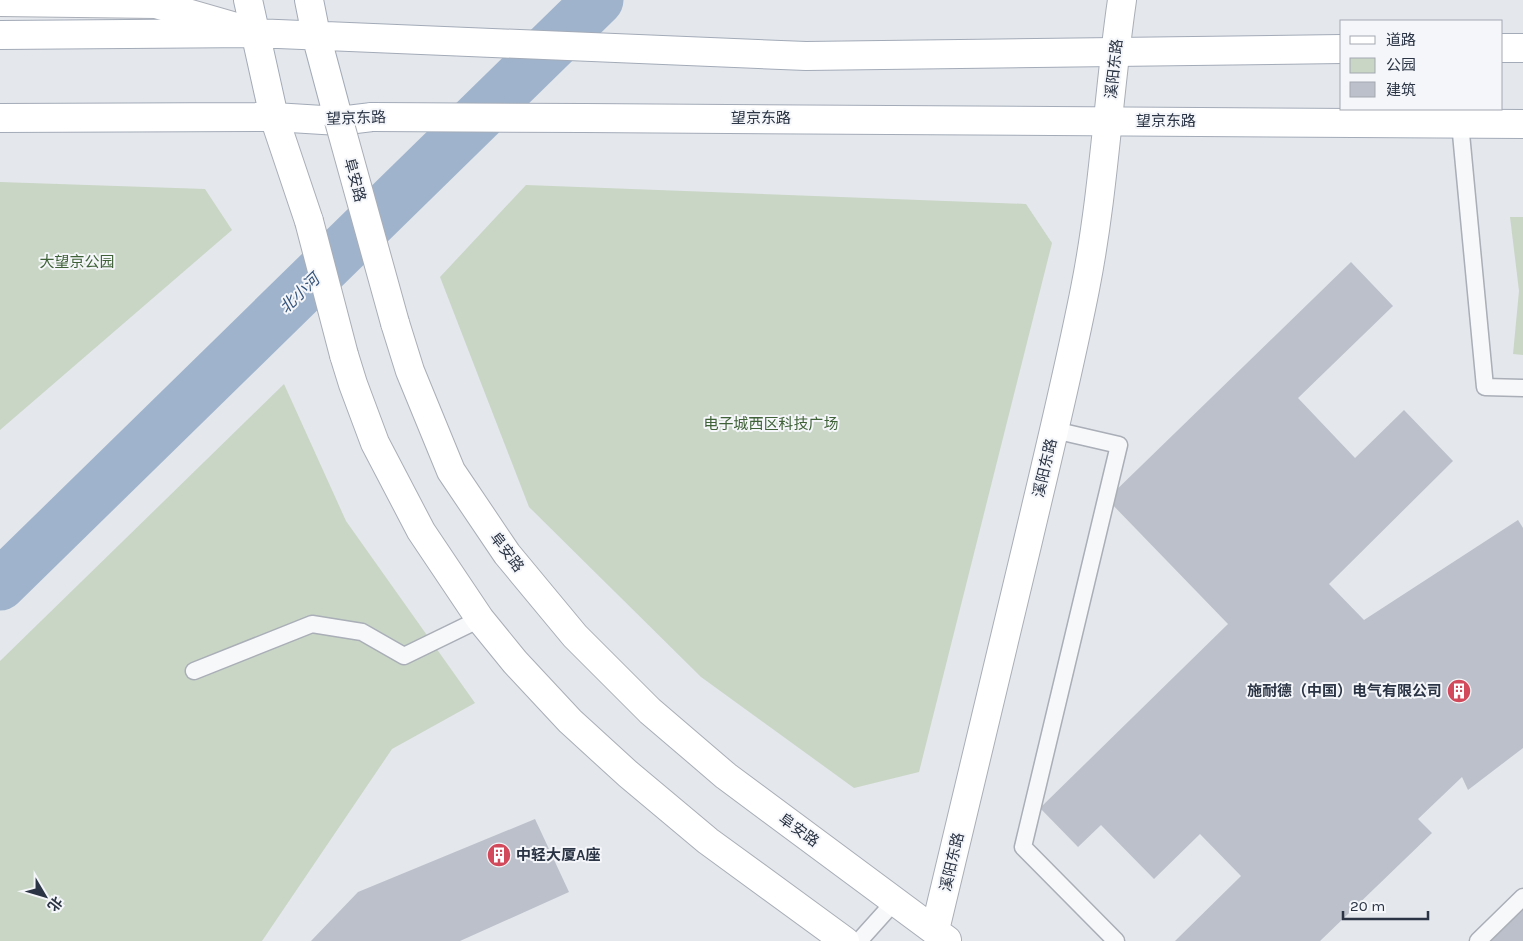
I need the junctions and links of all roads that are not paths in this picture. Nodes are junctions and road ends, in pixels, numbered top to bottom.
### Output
1 (248, 0) edge
2 (309, 0) edge
3 (1122, 0) edge
4 (0, 2) edge
5 (254, 33) junction
6 (0, 35) edge
7 (316, 35) junction
8 (1503, 48) edge
9 (1523, 48) edge
10 (1340, 49) edge
11 (1114, 52) junction
12 (274, 117) junction
13 (0, 118) edge
14 (1109, 120) junction
15 (339, 121) junction
16 (1460, 123) junction
17 (1523, 124) edge
18 (1523, 388) edge
19 (1054, 430) junction
20 (480, 619) junction
21 (194, 671) dead end
22 (1523, 897) edge
23 (895, 901) junction
24 (942, 936) edge
25 (845, 941) edge
26 (859, 941) edge
27 (1116, 941) edge
28 (1478, 941) edge

1 - 5 main road
2 - 7 main road, 阜安路
3 - 11 main road, 溪阳东路
4 - 5 main road
5 - 6 main road
5 - 7 main road
5 - 12 main road
7 - 11 main road
7 - 15 main road, 阜安路
8 - 9 main road
10 - 11 main road
11 - 14 main road, 溪阳东路
12 - 13 main road, 望京东路
12 - 15 main road, 望京东路
12 - 20 main road, bridge
14 - 15 main road, 望京东路, bridge
14 - 16 main road, 望京东路
14 - 19 main road, 溪阳东路
15 - 23 main road, 阜安路, bridge
16 - 17 main road, 望京东路
16 - 18 lane
19 - 24 main road, 溪阳东路
19 - 27 lane
20 - 21 lane
20 - 25 main road
22 - 28 lane
23 - 24 main road, 阜安路
23 - 26 lane

